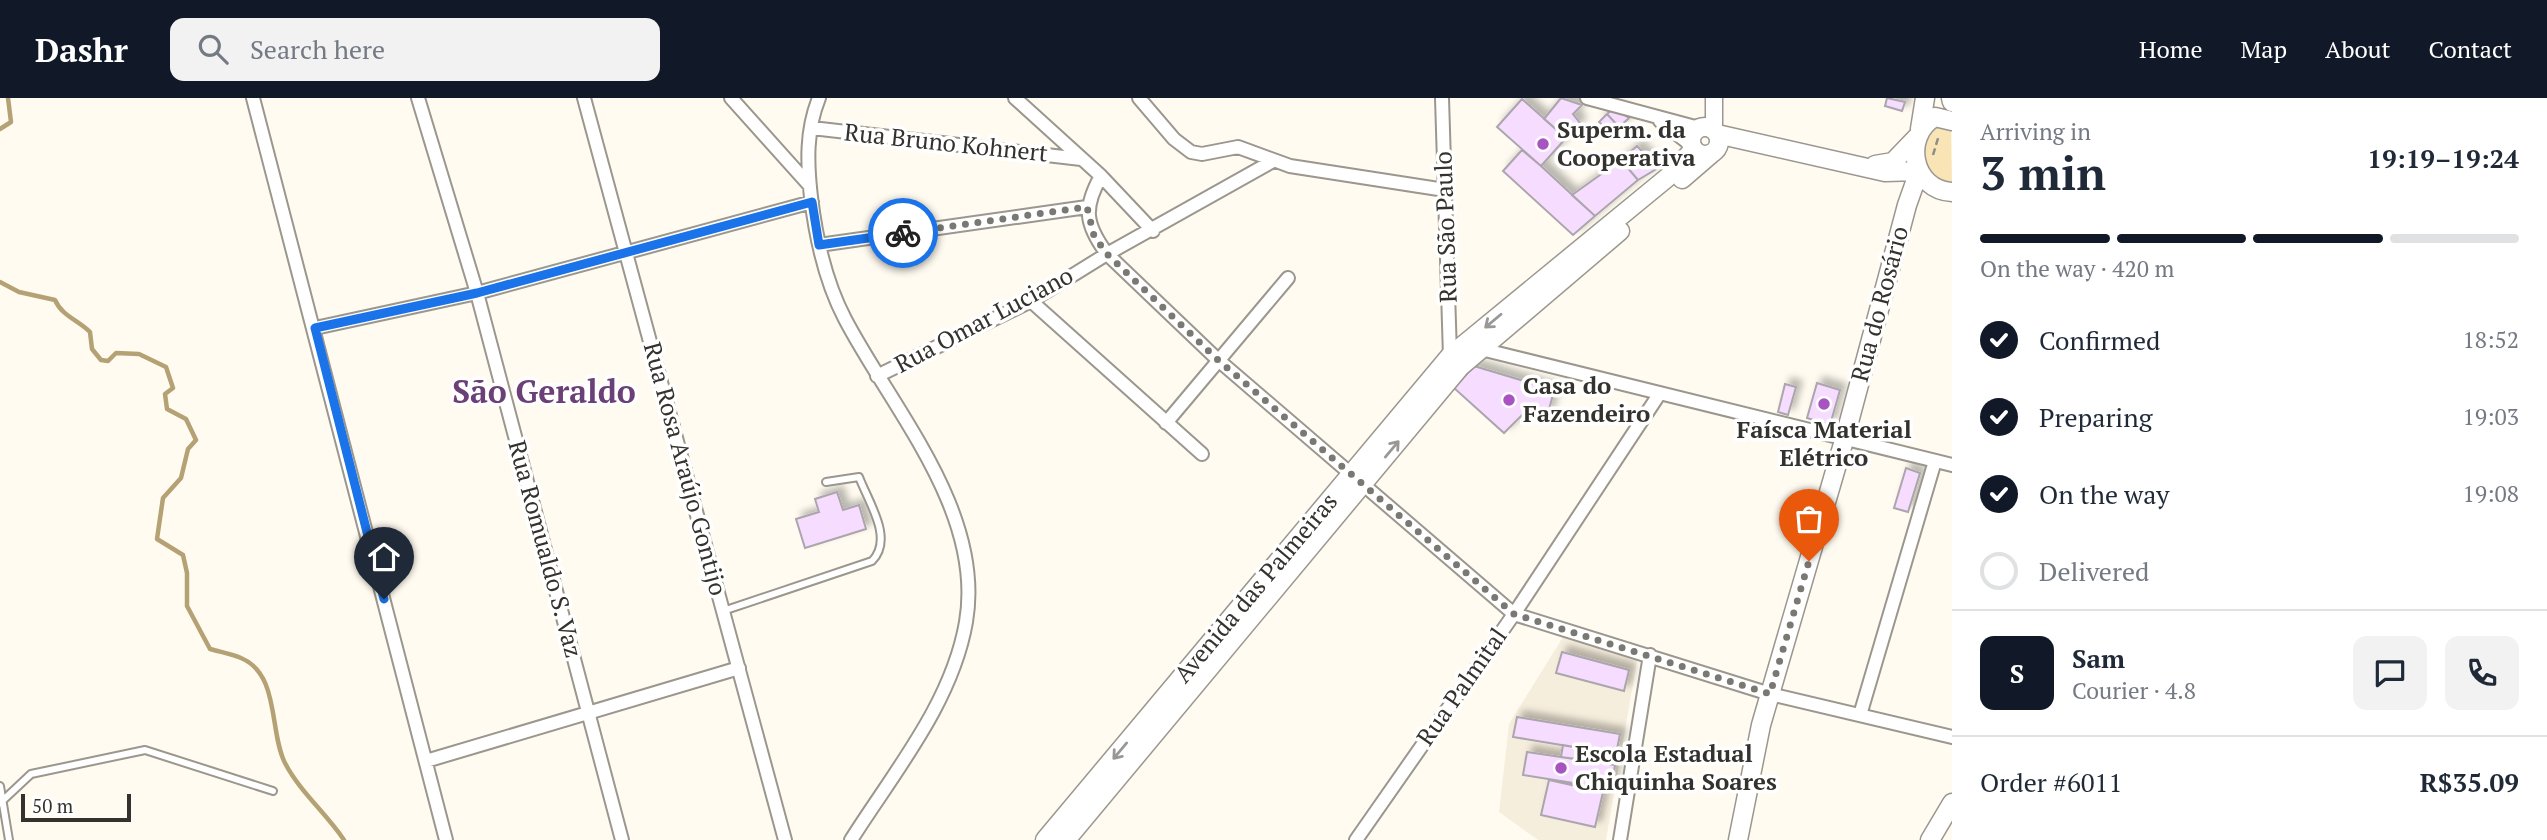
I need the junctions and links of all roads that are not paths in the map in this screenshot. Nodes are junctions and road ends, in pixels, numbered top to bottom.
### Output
1 (253, 98) edge
2 (418, 98) edge
3 (584, 98) edge
4 (731, 98) edge
5 (820, 98) edge
6 (1139, 98) edge
7 (1442, 98) edge
8 (1587, 98) edge
9 (1712, 98) edge
10 (1924, 98) edge
11 (1018, 99) edge
12 (1952, 121) edge
13 (812, 128) junction
14 (1920, 132) junction
15 (1705, 140) junction
16 (1081, 159) junction
17 (1273, 161) junction
18 (1864, 165) junction
19 (1918, 172) junction
20 (1101, 176) junction
21 (810, 186) junction
22 (1445, 190) junction
23 (1952, 192) edge
24 (812, 202) junction
25 (1087, 207) junction
26 (1153, 230) junction
27 (819, 245) junction
28 (627, 250) junction
29 (1107, 254) junction
30 (1288, 278) dead end
31 (477, 293) junction
32 (1031, 300) junction
33 (315, 328) junction
34 (1481, 349) junction
35 (1450, 356) junction
36 (1217, 359) junction
37 (877, 376) junction
38 (1660, 393) junction
39 (1166, 424) junction
40 (1845, 437) junction
41 (1202, 454) dead end
42 (1935, 461) junction
43 (1952, 465) edge
44 (1357, 479) junction
45 (826, 482) dead end
46 (723, 611) junction
47 (1514, 614) junction
48 (1650, 655) junction
49 (739, 667) junction
50 (1770, 694) junction
51 (589, 711) junction
52 (1860, 715) junction
53 (1145, 733) junction
54 (1952, 737) edge
55 (426, 761) junction
56 (0, 786) edge
57 (272, 791) dead end
58 (1, 802) edge
59 (1952, 803) edge
60 (9, 840) edge
61 (446, 840) edge
62 (622, 840) edge
63 (785, 840) edge
64 (851, 840) edge
65 (1045, 840) edge
66 (1066, 840) edge
67 (1356, 840) edge
68 (1620, 840) edge
69 (1738, 840) edge
70 (1930, 840) edge

1 - 33 street
2 - 31 street, Rua Romualdo S. Vaz
3 - 28 street, Rua Rosa Araújo Gontijo
4 - 21 street
5 - 13 street
6 - 17 street
7 - 22 street, Rua São Paulo
8 - 15 street
9 - 15 street
10 - 14 main road, Rua do Rosário
11 - 16 street
12 - 14 main road
13 - 16 street, Rua Bruno Kohnert
13 - 21 street
14 - 18 main road
14 - 19 main road, Rua do Rosário
15 - 18 main road
15 - 34 main road, Avenida das Palmeiras
15 -> 35 main road, Avenida das Palmeiras
16 - 20 street
17 - 22 street
17 - 26 street, Rua Omar Luciano
18 - 19 main road
19 - 23 main road
19 - 40 main road, Rua do Rosário
20 - 25 street
20 - 26 street
21 - 24 street
22 - 35 street, Rua São Paulo
24 - 27 street
24 - 28 street
25 - 27 street
25 - 29 street
26 - 29 street, Rua Omar Luciano
27 - 37 street
28 - 31 street
28 - 46 street, Rua Rosa Araújo Gontijo
29 - 32 street, Rua Omar Luciano
29 - 36 street
30 - 36 street
31 - 33 street
31 - 51 street, Rua Romualdo S. Vaz
32 - 37 street, Rua Omar Luciano
32 - 39 street
33 - 55 street
34 - 38 street
44 -> 34 main road, Avenida das Palmeiras
35 - 44 main road, Avenida das Palmeiras
36 - 39 street
36 - 44 street
37 - 64 street
38 - 40 street
38 - 47 street, Rua Palmital
39 - 41 street
40 - 42 street
40 - 50 main road, Rua do Rosário
42 - 43 street
42 - 52 street
44 - 47 street
44 - 53 main road, Avenida das Palmeiras
45 - 46 lane
46 - 49 street, Rua Rosa Araújo Gontijo
47 - 48 street
47 - 67 street, Rua Palmital
48 - 50 street
48 - 68 street
49 - 51 street
49 - 63 street, Rua Rosa Araújo Gontijo
50 - 52 street
50 - 69 main road, Rua do Rosário
51 - 55 street
51 - 62 street, Rua Romualdo S. Vaz
52 - 54 street
53 -> 65 main road, Avenida das Palmeiras
53 - 66 main road, Avenida das Palmeiras
55 - 61 street
56 - 58 lane
57 - 58 lane
58 - 60 lane
59 - 70 main road

